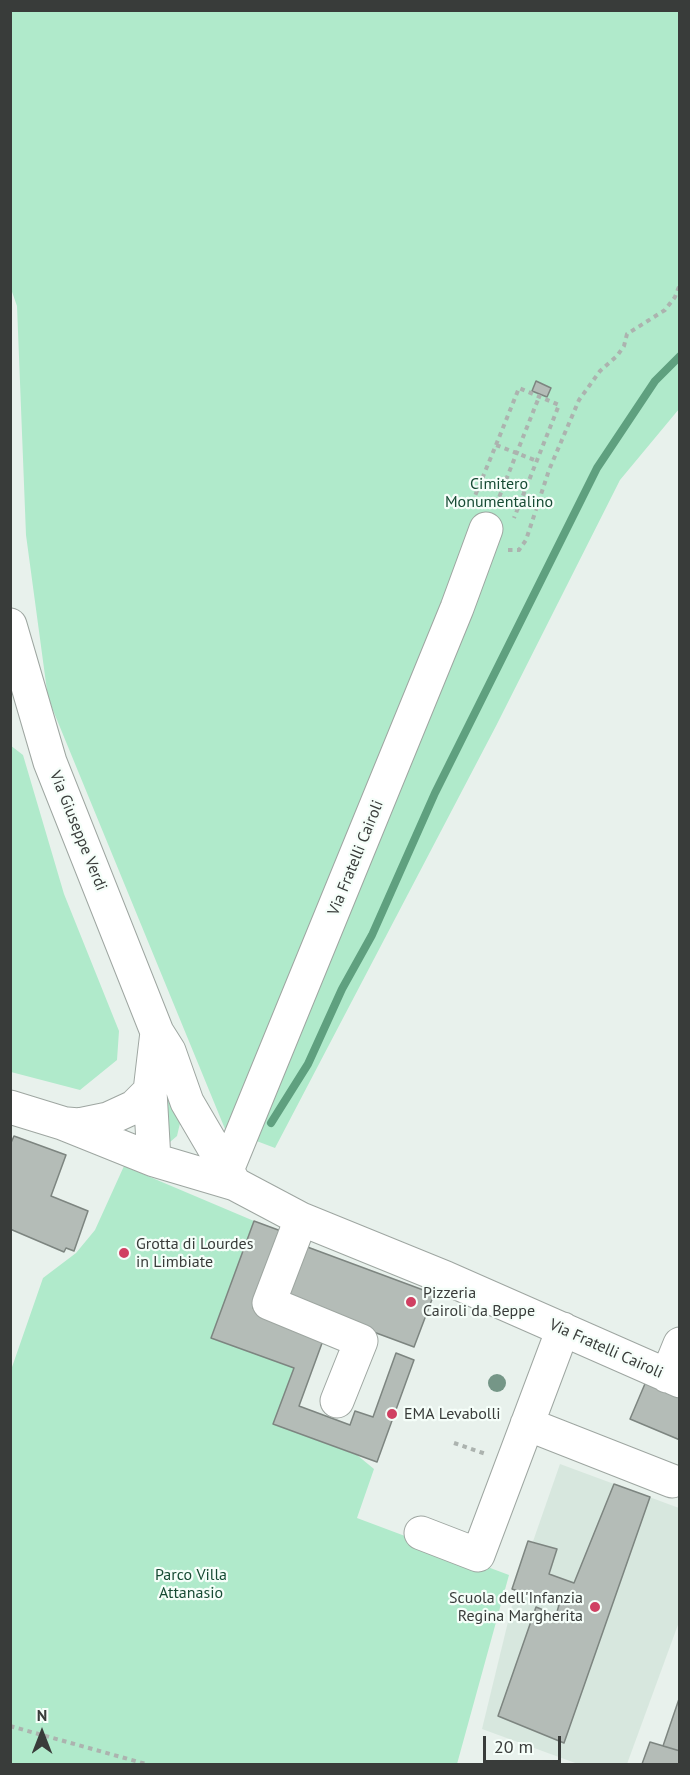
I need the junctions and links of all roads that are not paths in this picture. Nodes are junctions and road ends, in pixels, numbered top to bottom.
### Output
1 (486, 529) road end
2 (10, 625) edge
3 (157, 1032) junction
4 (150, 1091) junction
5 (188, 1102) junction
6 (10, 1107) edge
7 (62, 1123) junction
8 (154, 1160) junction
9 (231, 1177) junction
10 (301, 1219) junction
11 (562, 1329) junction
12 (680, 1344) edge
13 (673, 1379) edge
14 (337, 1401) dead end
15 (527, 1424) junction
16 (672, 1481) dead end
17 (421, 1533) dead end

1 - 9 street, Via Fratelli Cairoli
2 - 3 street, Via Giuseppe Verdi
3 - 4 street, Via Giuseppe Verdi
3 - 5 street, Via Giuseppe Verdi
4 - 7 street
4 - 8 street, Via Giuseppe Verdi
5 - 8 street, Via Giuseppe Verdi
5 - 9 street, Via Giuseppe Verdi
6 - 7 street
7 - 8 street, Via Fratelli Cairoli
8 - 9 street, Via Fratelli Cairoli
9 - 10 street, Via Fratelli Cairoli
10 - 11 street, Via Fratelli Cairoli
10 - 14 street
11 - 13 street, Via Fratelli Cairoli
11 - 15 street
12 - 13 street
15 - 16 street
15 - 17 street

